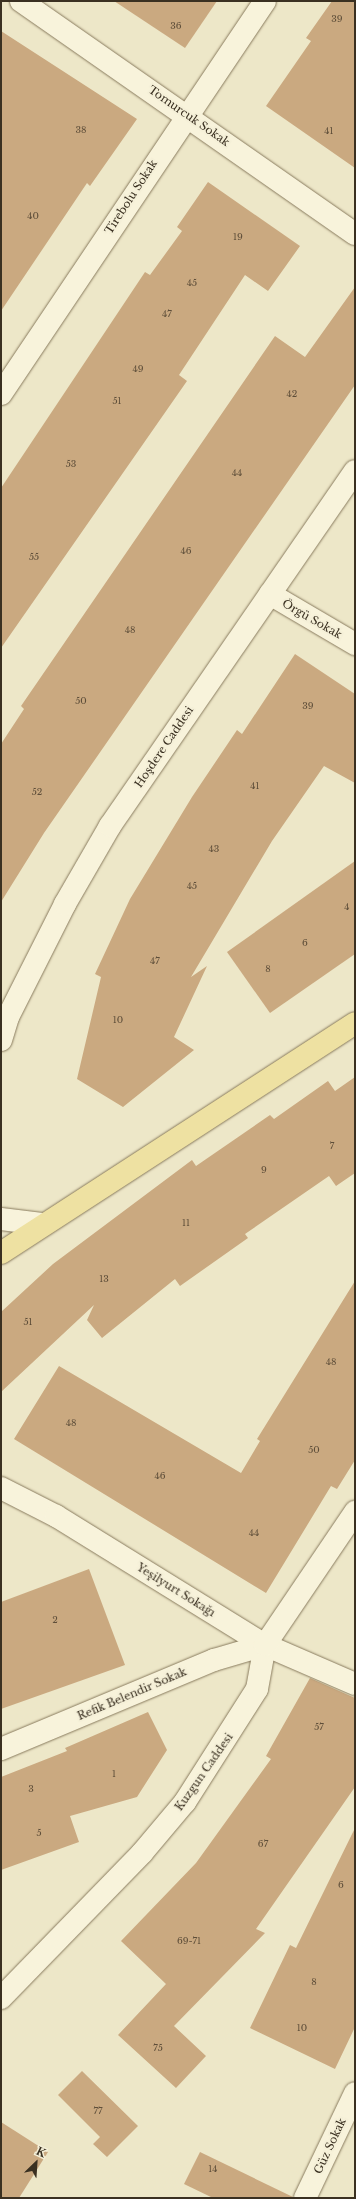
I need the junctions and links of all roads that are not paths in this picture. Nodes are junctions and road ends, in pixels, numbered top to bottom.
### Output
1 (21, 1) edge
2 (265, 1) edge
3 (186, 114) junction
4 (355, 234) edge
5 (1, 394) edge
6 (355, 471) edge
7 (270, 594) junction
8 (355, 644) edge
9 (5, 1015) edge
10 (355, 1023) edge
11 (1, 1040) edge
12 (1, 1219) edge
13 (42, 1224) junction
14 (1, 1253) edge
15 (1, 1488) edge
16 (355, 1512) edge
17 (266, 1645) junction
18 (355, 1684) edge
19 (1, 1749) edge
20 (1, 1998) edge
21 (355, 2093) edge
22 (305, 2198) edge

1 - 3 street, Tomurcuk Sokak
2 - 3 street, Tirebolu Sokak
3 - 4 street, Tomurcuk Sokak
3 - 5 street, Tirebolu Sokak
6 - 7 street, Hoşdere Caddesi
7 - 8 street, Örgü Sokak
7 - 9 street, Hoşdere Caddesi
9 - 11 street, Hoşdere Caddesi
10 - 13 main road
12 - 13 street
13 - 14 main road
15 - 17 street, Yeşilyurt Sokağı
16 - 17 street, Kuzgun Caddesi
17 - 18 street, Yeşilyurt Sokağı
17 - 19 street, Refik Belendir Sokak
17 - 20 street, Kuzgun Caddesi
21 - 22 street, Güz Sokak

